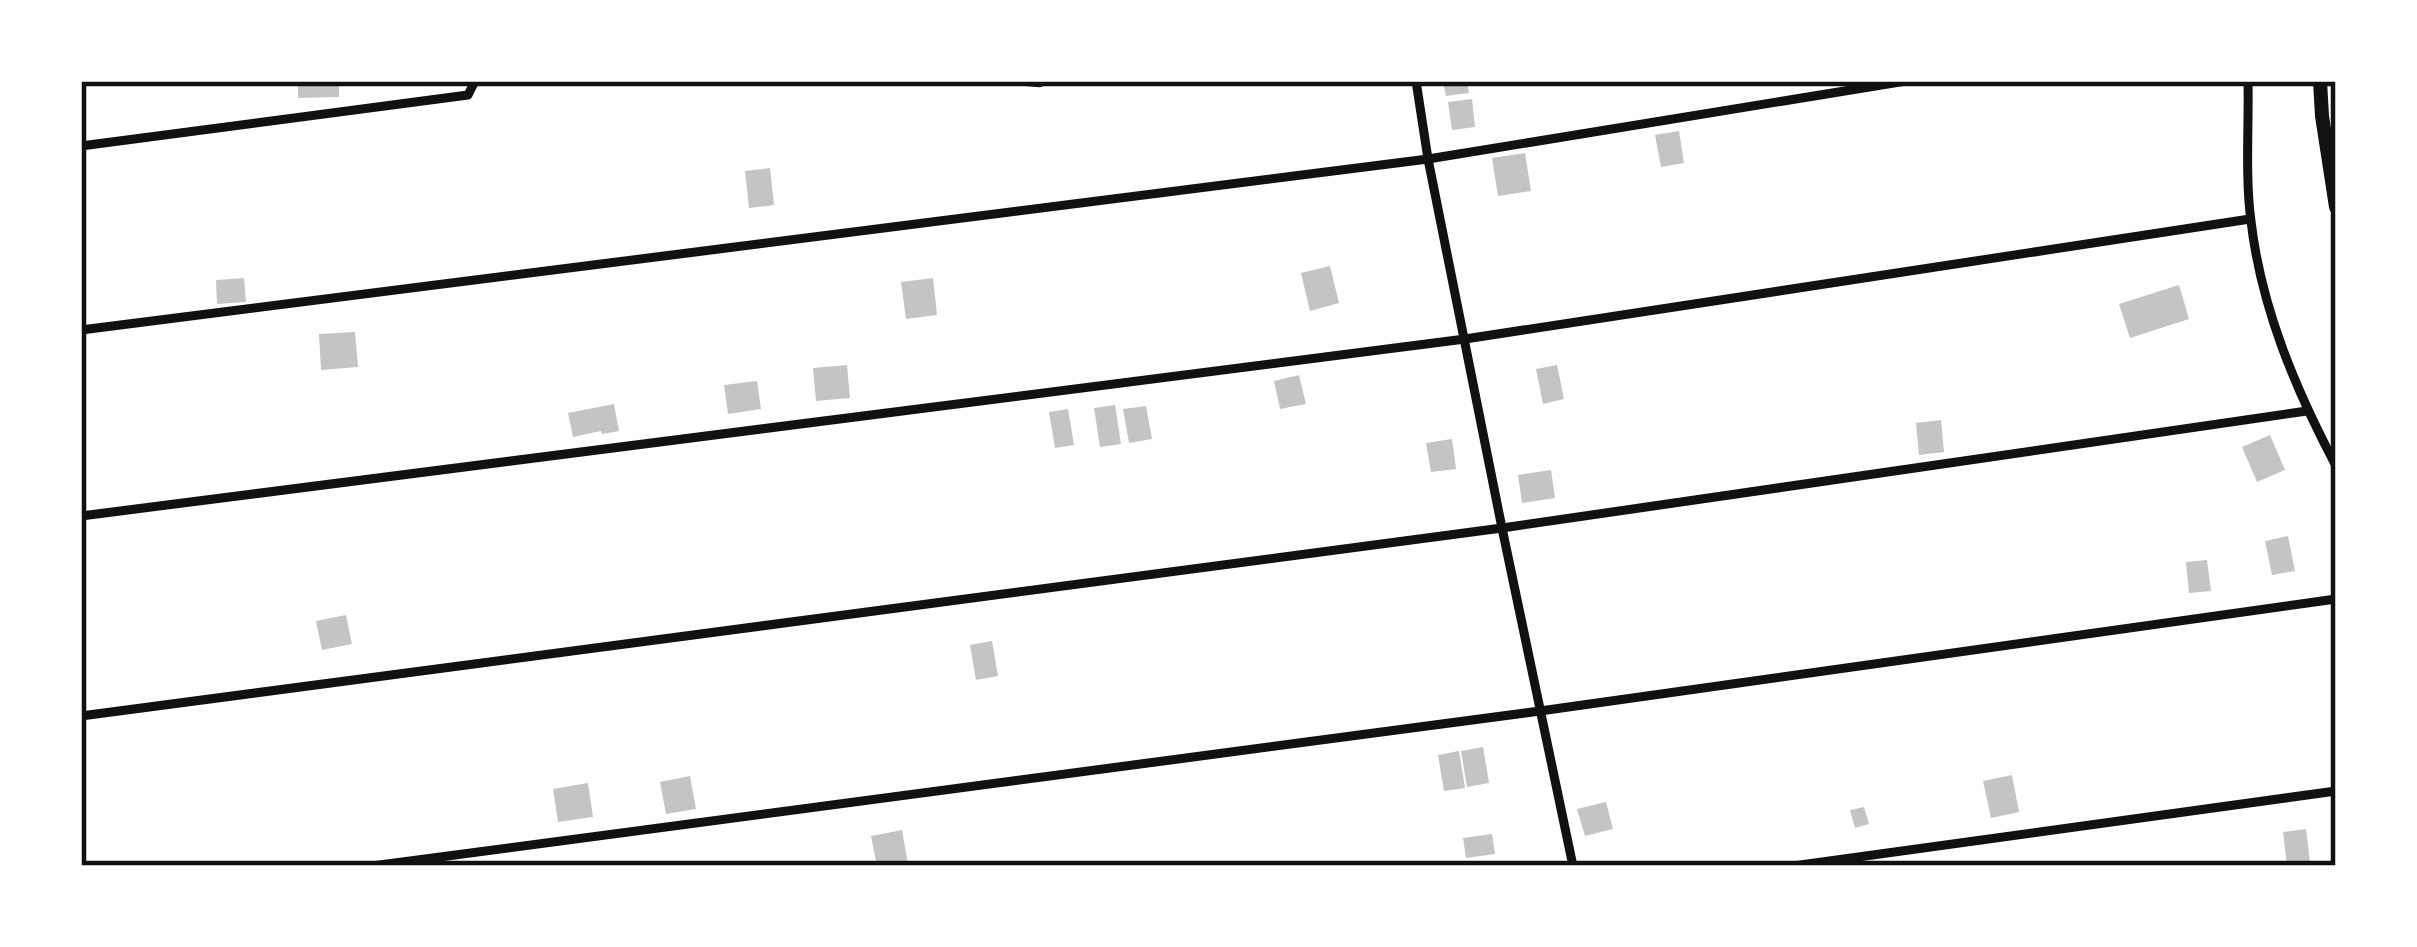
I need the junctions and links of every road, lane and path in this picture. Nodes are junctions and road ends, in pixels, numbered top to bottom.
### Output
1 (476, 81) edge
2 (990, 81) edge
3 (1050, 81) edge
4 (1416, 81) edge
5 (1906, 81) edge
6 (2248, 81) edge
7 (2320, 81) edge
8 (81, 146) edge
9 (1428, 159) junction
10 (2336, 207) edge
11 (2250, 218) junction
12 (81, 330) edge
13 (1465, 339) junction
14 (2307, 411) junction
15 (2336, 466) edge
16 (81, 516) edge
17 (1502, 528) junction
18 (2336, 598) edge
19 (1540, 711) junction
20 (81, 716) edge
21 (2336, 790) edge
22 (372, 866) edge
23 (1573, 866) edge
24 (1793, 866) edge

1 - 8 street
2 - 3 lane
4 - 9 street
5 - 9 street
6 - 11 street
7 - 10 highway
9 - 12 street
9 - 13 street
11 - 13 street
11 - 14 street
13 - 16 street
13 - 17 street
14 - 15 street
14 - 17 street
17 - 19 street
17 - 20 street
18 - 19 street
19 - 22 street
19 - 23 street
21 - 24 street

